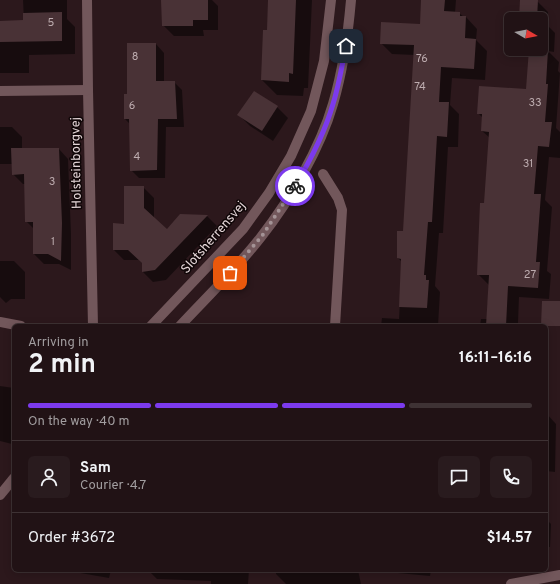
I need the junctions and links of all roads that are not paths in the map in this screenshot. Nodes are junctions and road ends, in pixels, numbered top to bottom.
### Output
1 (87, 0) edge
2 (330, 0) edge
3 (351, 0) edge
4 (88, 90) junction
5 (0, 92) edge
6 (323, 174) dead end
7 (0, 322) edge
8 (12, 324) edge
9 (94, 324) edge
10 (154, 324) edge
11 (182, 324) edge
12 (335, 324) edge
13 (12, 480) edge
14 (12, 490) edge
15 (0, 495) edge
16 (0, 500) edge
17 (560, 575) edge
18 (511, 584) edge

1 - 4 street, Holsteinborgvej
2 - 10 street, Slotsherrensvej
3 - 11 street
4 - 5 street
4 - 9 street, Holsteinborgvej
6 - 12 street
7 - 8 street
13 - 15 street
14 - 16 street
17 - 18 street

